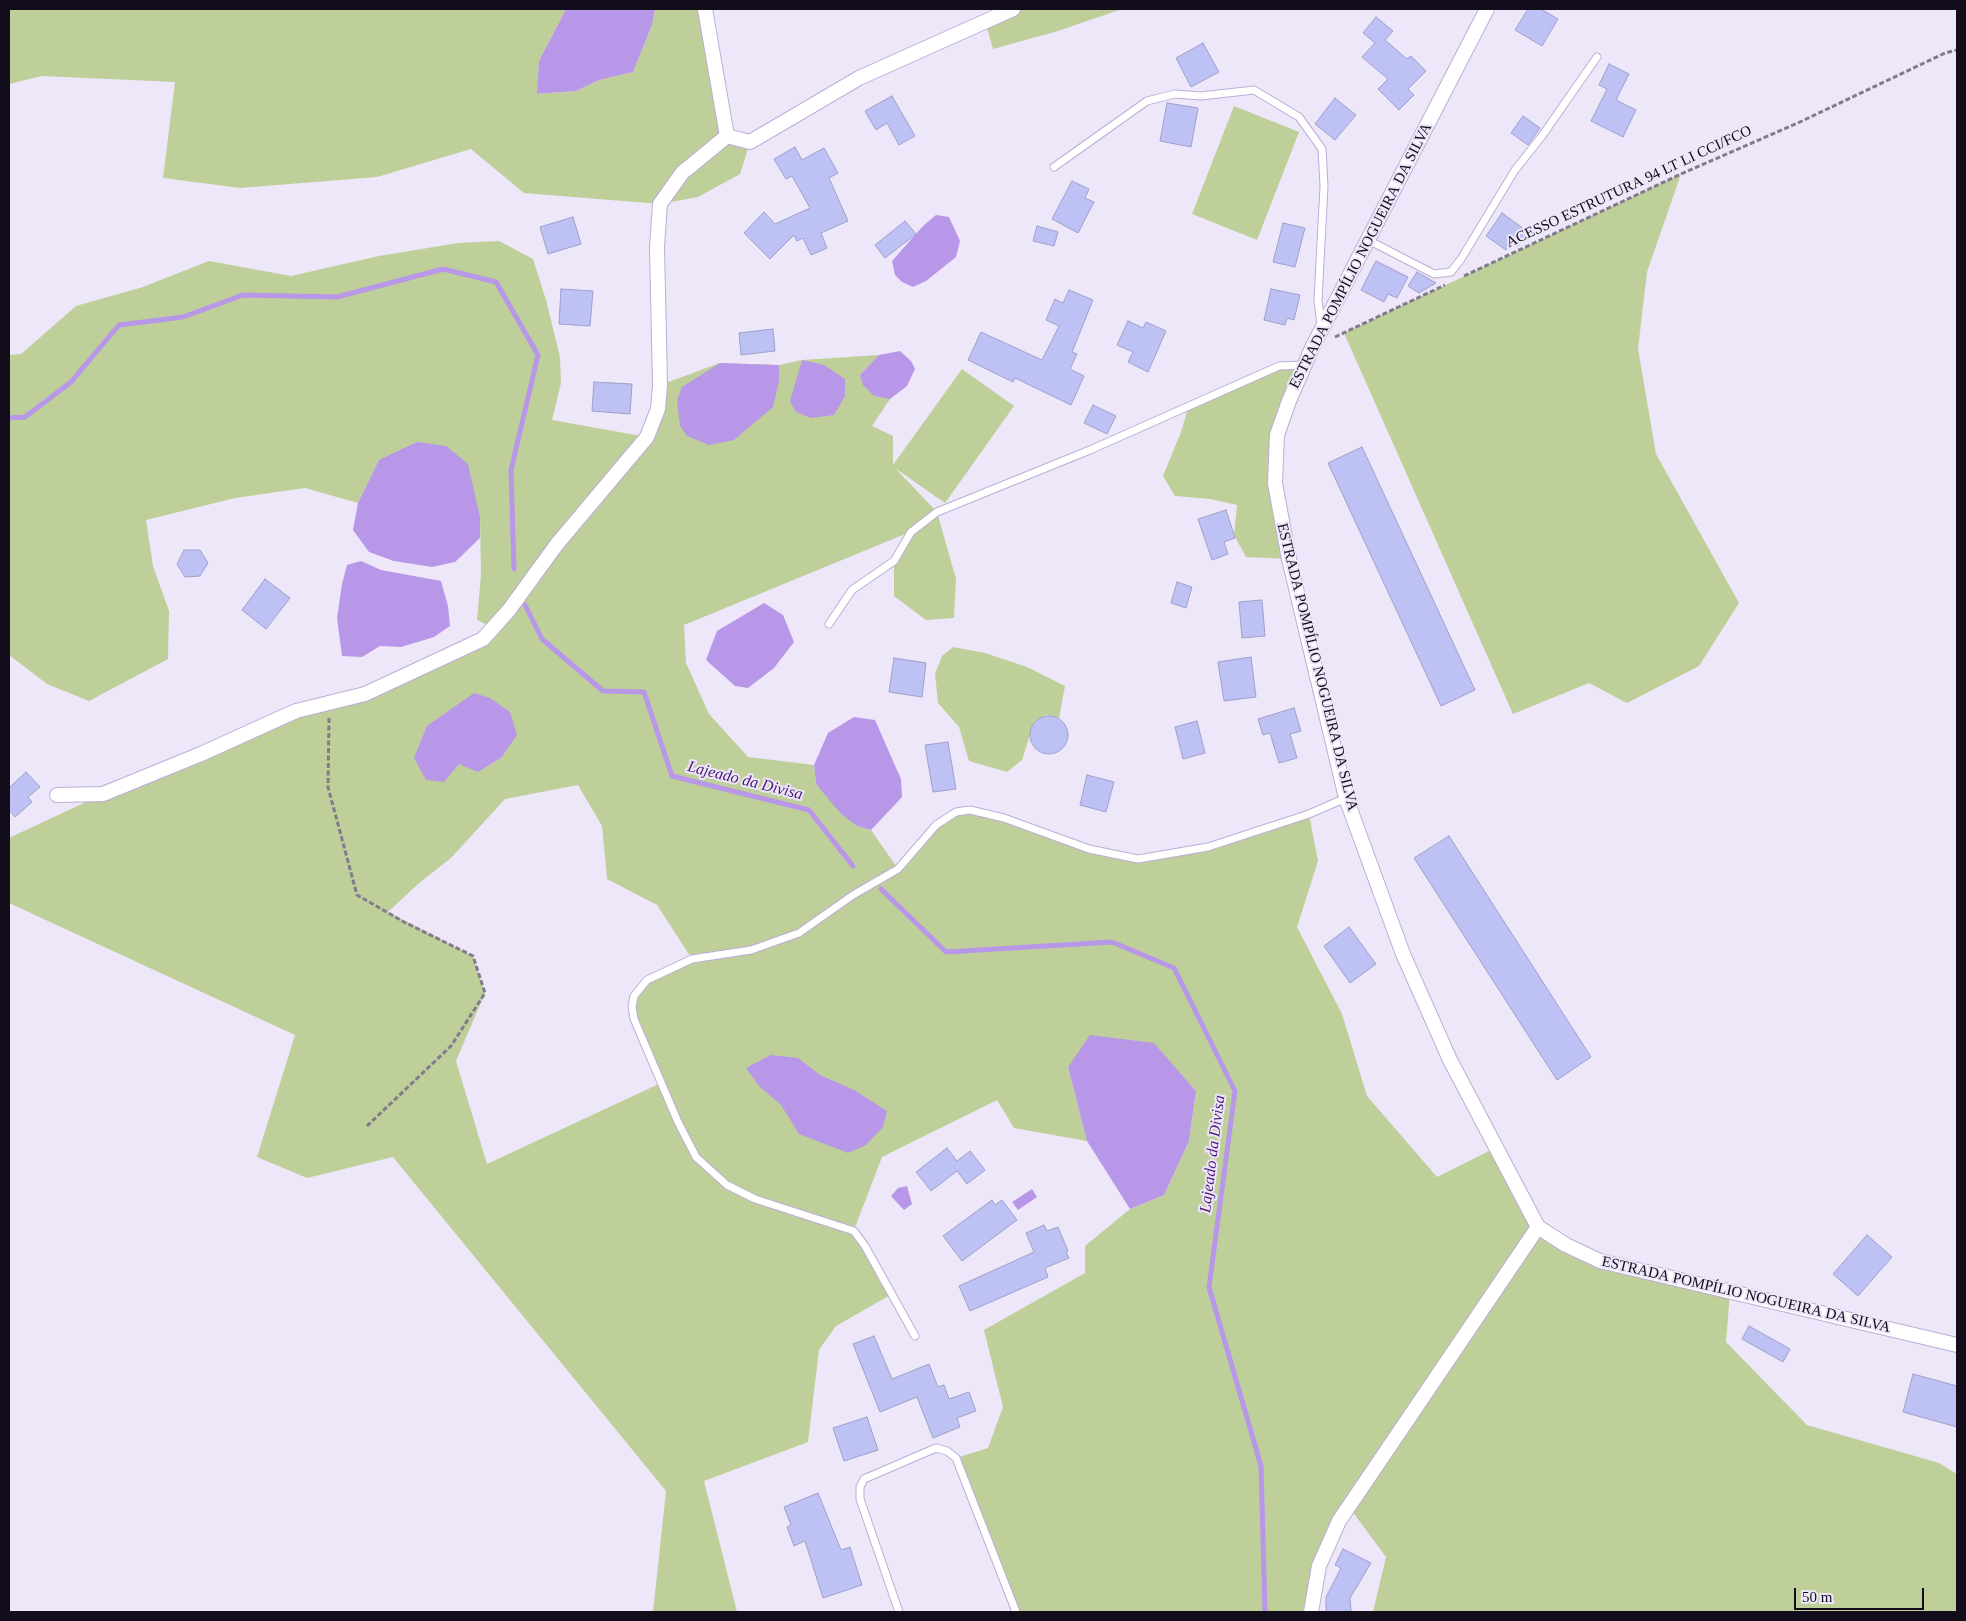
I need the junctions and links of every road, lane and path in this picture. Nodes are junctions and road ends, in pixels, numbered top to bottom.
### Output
1 (705, 9) edge
2 (1013, 9) edge
3 (1487, 9) edge
4 (1957, 50) edge
5 (1597, 57) dead end
6 (727, 136) junction
7 (1054, 167) dead end
8 (1368, 240) junction
9 (1460, 278) dead end
10 (1452, 282) dead end
11 (1321, 331) junction
12 (1312, 348) junction
13 (1305, 366) junction
14 (829, 624) dead end
15 (329, 703) junction
16 (58, 795) dead end
17 (1346, 798) junction
18 (367, 1126) dead end
19 (1538, 1227) junction
20 (915, 1336) dead end
21 (1957, 1345) edge
22 (899, 1612) edge
23 (1016, 1612) edge
24 (1311, 1612) edge

1 - 6 street
2 - 6 street
3 - 8 street, ESTRADA POMPÍLIO NOGUEIRA DA SILVA
4 - 9 path, ACESSO ESTRUTURA 94 LT LI CCI/FCO
5 - 8 lane
6 - 15 street
7 - 11 lane
8 - 11 street, ESTRADA POMPÍLIO NOGUEIRA DA SILVA
10 - 12 path
11 - 12 street, ESTRADA POMPÍLIO NOGUEIRA DA SILVA
12 - 13 street, ESTRADA POMPÍLIO NOGUEIRA DA SILVA
13 - 14 lane
13 - 17 street, ESTRADA POMPÍLIO NOGUEIRA DA SILVA
15 - 16 street
15 - 18 path
17 - 19 street, ESTRADA POMPÍLIO NOGUEIRA DA SILVA
17 - 20 lane
19 - 21 street, ESTRADA POMPÍLIO NOGUEIRA DA SILVA
19 - 24 street
22 - 23 lane

